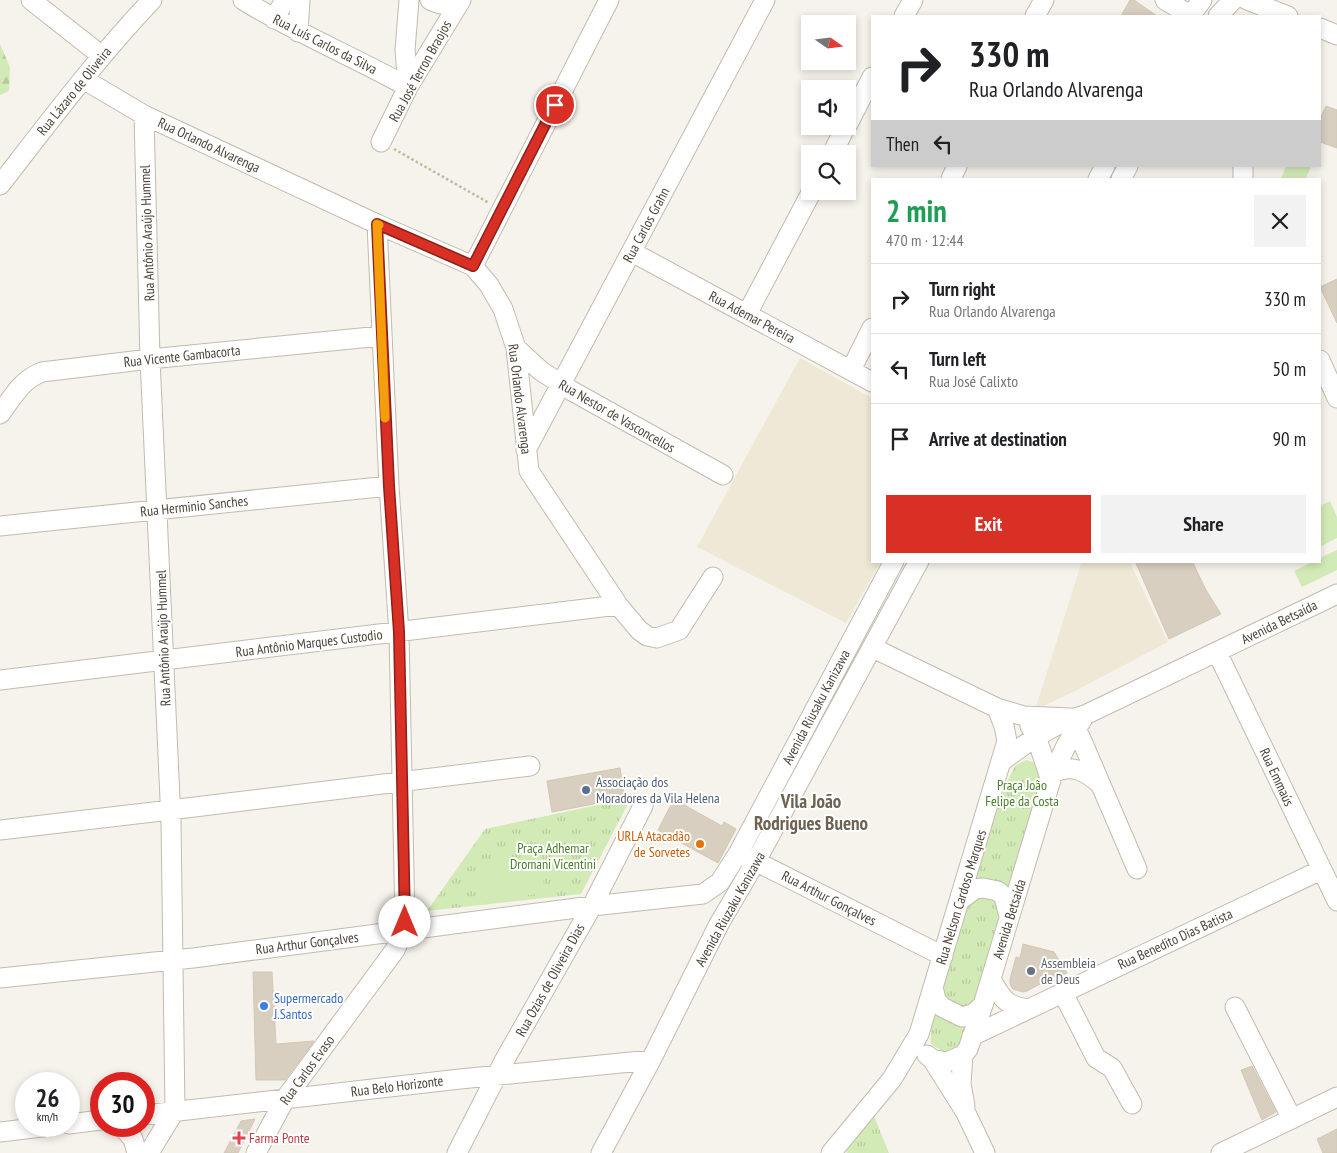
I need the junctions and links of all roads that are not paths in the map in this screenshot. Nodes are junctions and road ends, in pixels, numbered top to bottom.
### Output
1 (31, 0) edge
2 (152, 0) edge
3 (243, 0) edge
4 (285, 0) edge
5 (300, 0) edge
6 (409, 0) edge
7 (430, 0) edge
8 (460, 0) edge
9 (609, 0) edge
10 (765, 0) edge
11 (913, 0) edge
12 (1044, 0) edge
13 (1160, 0) edge
14 (1165, 0) edge
15 (1202, 0) edge
16 (1233, 0) edge
17 (1256, 2) edge
18 (905, 15) edge
19 (1036, 15) edge
20 (1185, 15) edge
21 (1186, 15) edge
22 (1188, 15) edge
23 (1219, 15) edge
24 (1286, 15) edge
25 (274, 19) junction
26 (1321, 28) edge
27 (298, 32) junction
28 (1337, 35) edge
29 (405, 50) junction
30 (102, 56) junction
31 (381, 72) junction
32 (871, 79) edge
33 (83, 80) junction
34 (408, 87) junction
35 (856, 108) edge
36 (144, 115) junction
37 (381, 142) road end
38 (0, 185) edge
39 (807, 200) edge
40 (377, 224) junction
41 (632, 252) junction
42 (473, 266) junction
43 (747, 314) junction
44 (871, 330) edge
45 (382, 336) junction
46 (516, 348) junction
47 (150, 358) junction
48 (1321, 362) edge
49 (851, 370) junction
50 (871, 381) edge
51 (561, 384) junction
52 (1337, 398) edge
53 (0, 414) edge
54 (526, 450) junction
55 (723, 475) dead end
56 (389, 486) junction
57 (158, 510) junction
58 (0, 526) edge
59 (893, 563) edge
60 (918, 563) edge
61 (713, 577) dead end
62 (1337, 594) edge
63 (618, 605) junction
64 (399, 632) junction
65 (873, 648) junction
66 (1217, 652) junction
67 (164, 660) junction
68 (0, 680) edge
69 (997, 708) junction
70 (1024, 716) junction
71 (1073, 721) junction
72 (1036, 736) junction
73 (1002, 761) junction
74 (530, 766) dead end
75 (1050, 772) junction
76 (401, 781) junction
77 (1103, 788) junction
78 (643, 806) dead end
79 (170, 810) junction
80 (0, 830) edge
81 (739, 852) junction
82 (756, 861) junction
83 (1137, 869) dead end
84 (1321, 870) junction
85 (702, 894) junction
86 (959, 901) junction
87 (1337, 901) edge
88 (592, 906) junction
89 (1009, 916) junction
90 (719, 924) junction
91 (404, 930) junction
92 (943, 956) junction
93 (173, 959) junction
94 (0, 978) edge
95 (991, 979) junction
96 (933, 987) junction
97 (1063, 993) junction
98 (983, 1005) junction
99 (1235, 1007) dead end
100 (1028, 1009) junction
101 (919, 1034) junction
102 (972, 1036) junction
103 (963, 1055) junction
104 (930, 1057) junction
105 (651, 1060) junction
106 (497, 1075) junction
107 (460, 1079) junction
108 (892, 1079) junction
109 (1337, 1097) edge
110 (285, 1099) junction
111 (1132, 1104) dead end
112 (175, 1110) junction
113 (155, 1113) edge
114 (966, 1113) junction
115 (476, 1117) junction
116 (1292, 1119) junction
117 (15, 1130) edge
118 (0, 1132) edge
119 (131, 1137) edge
120 (137, 1153) edge
121 (149, 1153) edge
122 (256, 1153) edge
123 (457, 1153) edge
124 (601, 1153) edge
125 (831, 1153) edge
126 (985, 1153) edge
127 (1221, 1153) edge

1 - 30 street
2 - 30 street, Rua Lázaro de Oliveira
3 - 25 street, Rua Luís Carlos da Silva
4 - 25 street
5 - 27 street
6 - 29 street
7 - 8 street
8 - 34 street, Rua José Terron Braojos
9 - 42 street
10 - 41 street, Rua Carlos Grahn
11 - 18 street
12 - 19 street
13 - 20 street
14 - 21 street
15 - 22 street
16 - 23 street
17 - 24 street
25 - 27 street, Rua Luís Carlos da Silva
26 - 28 street
27 - 31 street, Rua Luís Carlos da Silva
29 - 31 street
29 - 34 street
30 - 33 street, Rua Lázaro de Oliveira
31 - 34 street, Rua Luís Carlos da Silva
32 - 35 street
33 - 36 street, Rua Orlando Alvarenga
33 - 38 street, Rua Lázaro de Oliveira
34 - 37 street, Rua José Terron Braojos
36 - 40 street, Rua Orlando Alvarenga
36 - 47 street, Rua Antônio Araújo Hummel
39 - 43 street
40 - 42 street, Rua Orlando Alvarenga
40 - 45 street, Rua Carlos Evaso
41 - 43 street, Rua Ademar Pereira
41 - 51 street, Rua Carlos Grahn
42 - 46 street, Rua Orlando Alvarenga
43 - 49 street, Rua Ademar Pereira
44 - 49 street
45 - 47 street, Rua Vicente Gambacorta
45 - 56 street, Rua Carlos Evaso
46 - 51 street, Rua Nestor de Vasconcellos
46 - 54 street, Rua Orlando Alvarenga
47 - 53 street, Rua Vicente Gambacorta
47 - 57 street, Rua Antônio Araújo Hummel
48 - 52 street
49 - 50 street, Rua Ademar Pereira
51 - 54 street, Rua Carlos Grahn
51 - 55 street, Rua Nestor de Vasconcellos
54 - 63 street, Rua Orlando Alvarenga
56 - 57 street, Rua Herminio Sanches
56 - 64 street, Rua Carlos Evaso
57 - 58 street, Rua Herminio Sanches
57 - 67 street, Rua Antônio Araújo Hummel
59 - 81 street, Avenida Riusaku Kanizawa
60 - 65 street, Avenida Riuzaku Kanizawa
61 - 63 street, Rua Orlando Alvarenga
62 - 66 street, Avenida Betsaída
63 - 64 street, Rua Antônio Marques Custodio
64 - 67 street, Rua Antônio Marques Custodio
64 - 76 street, Rua Carlos Evaso
65 - 69 street
65 - 82 street, Avenida Riuzaku Kanizawa
66 - 71 street, Avenida Betsaída
66 - 84 street, Rua Emmaús
67 - 68 street, Rua Antônio Marques Custodio
67 - 79 street, Rua Antônio Araújo Hummel
69 - 70 street
69 - 73 street, Rua Nelson Cardoso Marques
70 - 71 street
70 - 72 street
71 - 72 street
71 - 75 street, Avenida Betsaída
71 - 77 street
72 - 73 street
72 - 75 street
73 - 75 street
73 - 86 street, Rua Nelson Cardoso Marques
74 - 76 street
75 - 77 street
75 - 89 street, Avenida Betsaída
76 - 79 street
76 - 91 street, Rua Carlos Evaso
77 - 83 street
78 - 88 street, Rua Ozias de Oliveira Dias
79 - 80 street
79 - 93 street, Rua Antônio Araújo Hummel
81 - 82 street, Rua Arthur Gonçalves
81 - 85 street
82 - 90 street, Avenida Riuzaku Kanizawa
82 - 92 street, Rua Arthur Gonçalves
84 - 87 street, Rua Emmaús
84 - 97 street, Rua Benedito Dias Batista
85 - 88 street, Rua Arthur Gonçalves
85 - 90 street
86 - 89 street
86 - 92 street, Rua Nelson Cardoso Marques
88 - 91 street, Rua Arthur Gonçalves
88 - 106 street, Rua Ozias de Oliveira Dias
89 - 95 street, Avenida Betsaída
90 - 105 street, Avenida Riuzaku Kanizawa
91 - 93 street, Rua Arthur Gonçalves
91 - 110 street, Rua Carlos Evaso
92 - 96 street, Rua Nelson Cardoso Marques
93 - 94 street, Rua Arthur Gonçalves
93 - 112 street, Rua Antônio Araújo Hummel
95 - 98 street, Avenida Betsaída
95 - 100 street
96 - 98 street
96 - 101 street, Rua Nelson Cardoso Marques
97 - 100 street, Rua Benedito Dias Batista
97 - 111 street
98 - 102 street, Avenida Betsaída
99 - 116 street
100 - 102 street, Rua Benedito Dias Batista
101 - 104 street
101 - 108 street, Rua Nelson Cardoso Marques
102 - 103 street, Avenida Betsaída
103 - 104 street
103 - 114 street, Avenida Betsaída
104 - 108 street, Rua Nelson Cardoso Marques
104 - 114 street, Avenida Betsaída
105 - 106 street, Rua Belo Horizonte
105 - 124 street, Avenida Riuzaku Kanizawa
106 - 107 street, Rua Belo Horizonte
106 - 115 street, Rua Ozias de Oliveira Dias
107 - 110 street, Rua Belo Horizonte
107 - 115 street
108 - 125 street, Rua Nelson Cardoso Marques
109 - 116 street
110 - 112 street, Rua Belo Horizonte
110 - 122 street, Rua Carlos Evaso
112 - 113 street, Rua Belo Horizonte
112 - 121 street
114 - 126 street, Avenida Betsaída
115 - 123 street, Rua Ozias de Oliveira Dias
116 - 127 street
117 - 118 street
119 - 120 street

